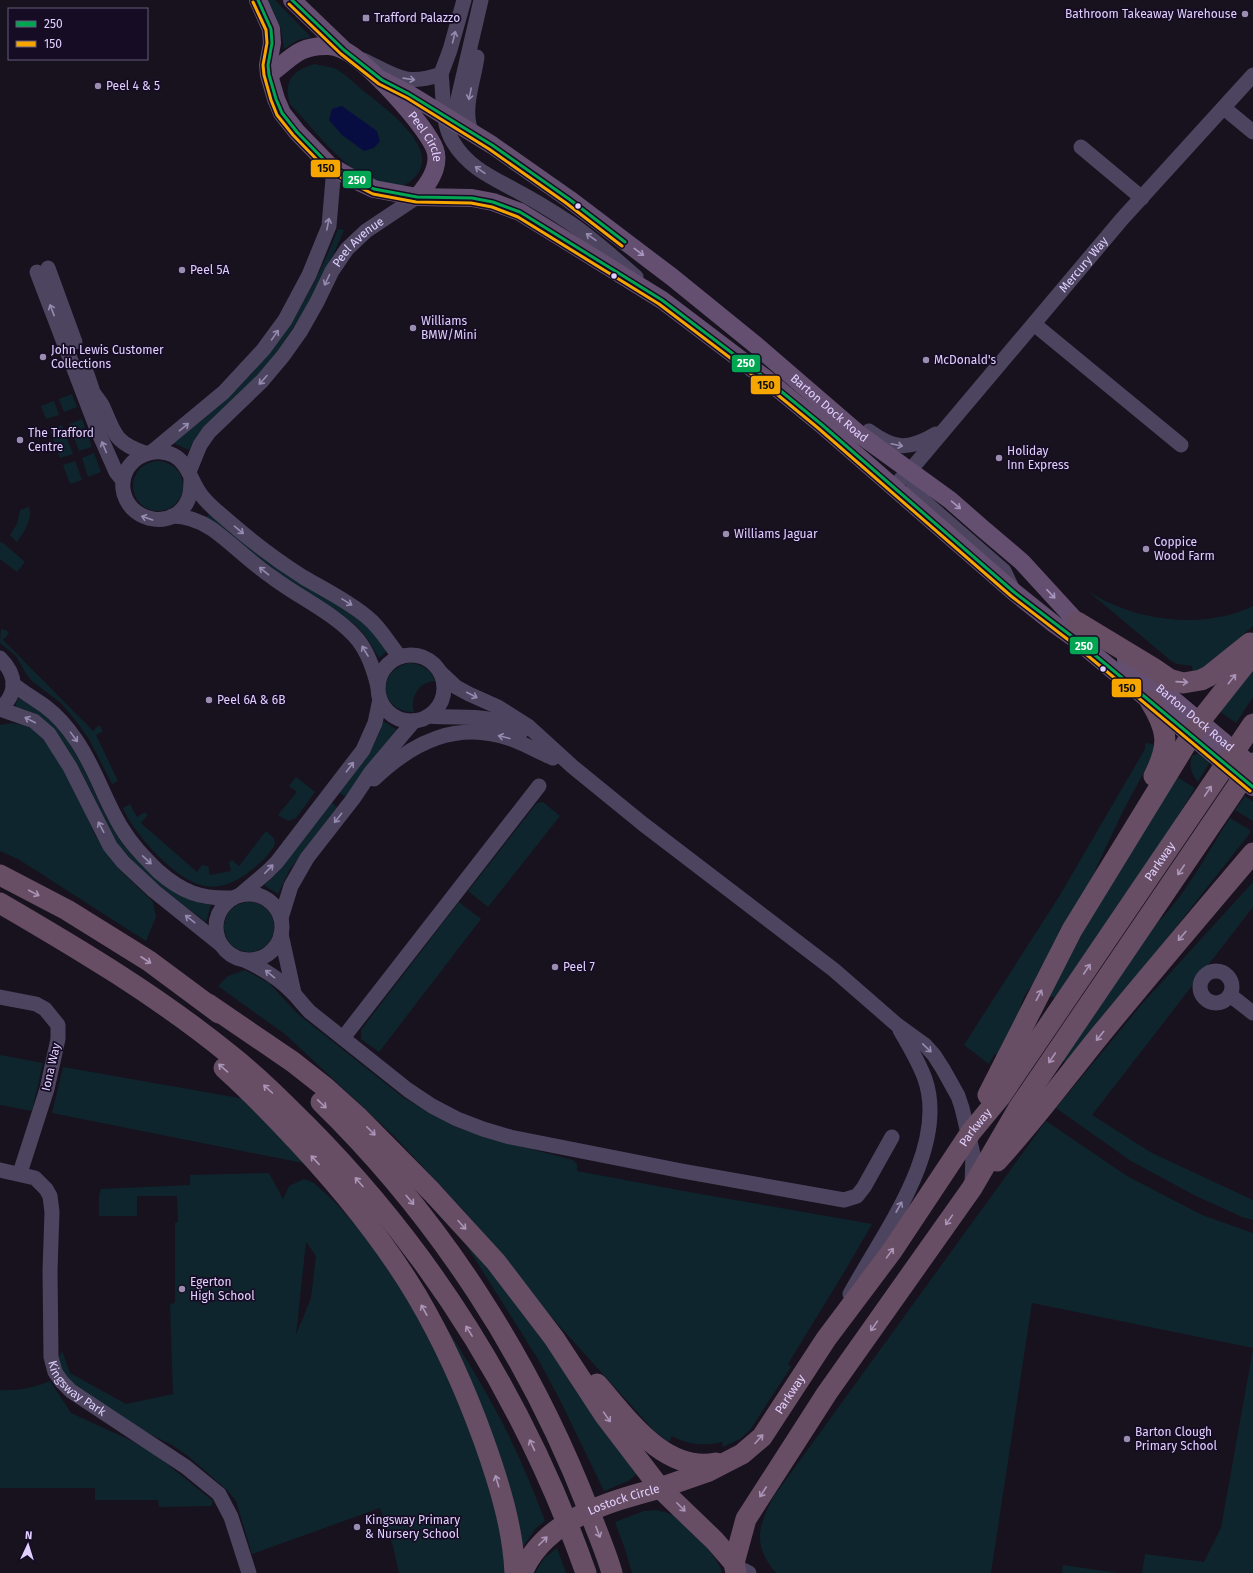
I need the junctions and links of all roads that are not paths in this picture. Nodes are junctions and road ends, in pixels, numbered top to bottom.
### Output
1 (258, 0) edge
2 (292, 0) edge
3 (464, 0) edge
4 (482, 0) edge
5 (346, 51) junction
6 (270, 74) junction
7 (441, 74) junction
8 (1253, 75) edge
9 (382, 80) junction
10 (1224, 108) junction
11 (448, 122) junction
12 (471, 131) junction
13 (1253, 132) edge
14 (1081, 147) dead end
15 (437, 161) junction
16 (329, 165) junction
17 (417, 197) junction
18 (1142, 198) junction
19 (662, 300) junction
20 (1034, 324) junction
21 (752, 342) junction
22 (945, 429) junction
23 (1181, 445) dead end
24 (149, 452) junction
25 (915, 465) junction
26 (190, 476) junction
27 (123, 481) junction
28 (893, 487) junction
29 (172, 516) junction
30 (1014, 592) junction
31 (1077, 622) junction
32 (1253, 640) edge
33 (1253, 654) edge
34 (400, 657) junction
35 (0, 658) edge
36 (440, 672) junction
37 (13, 684) junction
38 (379, 693) junction
39 (1150, 701) junction
40 (0, 709) edge
41 (429, 716) junction
42 (414, 721) junction
43 (1253, 724) edge
44 (1195, 728) junction
45 (553, 758) junction
46 (1253, 763) edge
47 (573, 767) junction
48 (1253, 767) edge
49 (539, 786) dead end
50 (1253, 787) edge
51 (353, 799) junction
52 (1253, 853) edge
53 (1253, 866) edge
54 (0, 875) edge
55 (1099, 886) junction
56 (236, 897) junction
57 (0, 903) edge
58 (1202, 913) junction
59 (281, 918) junction
60 (281, 934) junction
61 (220, 944) junction
62 (244, 960) junction
63 (122, 976) junction
64 (294, 993) junction
65 (1230, 995) dead end
66 (0, 997) edge
67 (208, 1004) junction
68 (1253, 1013) edge
69 (896, 1024) junction
70 (343, 1038) junction
71 (1012, 1066) junction
72 (1025, 1114) junction
73 (970, 1133) junction
74 (892, 1137) dead end
75 (0, 1170) edge
76 (20, 1174) junction
77 (972, 1188) junction
78 (554, 1338) junction
79 (826, 1339) junction
80 (727, 1461) junction
81 (660, 1488) junction
82 (610, 1565) edge
83 (739, 1569) edge
84 (249, 1573) edge
85 (515, 1573) edge
86 (522, 1573) edge
87 (586, 1573) edge

1 - 6 main road
2 - 5 main road
7 -> 3 street
4 - 11 street
4 -> 12 street
5 - 6 main road, Peel Circle
5 -> 7 street
5 - 9 main road, Peel Circle
6 - 16 main road
7 - 11 street
8 - 10 street, Mercury Way
9 - 11 main road, Barton Dock Road
9 - 15 main road, Peel Circle
10 - 13 street
10 - 18 street, Mercury Way
11 - 12 main road, Barton Dock Road
11 - 15 street
19 -> 11 street
12 -> 21 main road, Barton Dock Road
14 - 18 street
15 - 17 main road, Peel Circle
16 - 17 main road
24 -> 16 street, Peel Avenue
17 - 19 main road, Barton Dock Road
17 -> 26 street, Peel Avenue
18 - 20 street, Mercury Way
19 - 28 main road, Barton Dock Road
20 - 22 street, Mercury Way
20 - 23 street
21 -> 22 street
21 - 25 main road, Barton Dock Road
22 - 25 street, Mercury Way
24 - 26 street
24 - 27 street
27 -> 24 street
25 - 28 street, Mercury Way
25 - 30 street
25 -> 31 main road, Barton Dock Road
26 - 29 street
26 -> 34 street
29 -> 27 street
28 - 30 main road, Barton Dock Road
38 -> 29 street
30 - 39 main road, Barton Dock Road
31 -> 32 highway
31 - 44 main road, Barton Dock Road
44 -> 33 highway
34 - 36 street
34 - 38 street
35 - 37 street
36 - 41 street
36 -> 47 street
37 - 40 street
37 -> 56 street
38 - 42 street
56 -> 38 street
39 - 44 main road, Barton Dock Road
39 - 55 highway
61 -> 40 street
41 - 42 street
41 - 45 street
42 - 51 street
71 -> 43 highway, Parkway
44 - 48 main road, Barton Dock Road
44 - 50 main road, Barton Dock Road
44 - 55 highway
45 - 47 street
45 -> 51 street
46 -> 72 highway, Parkway
47 - 69 street
49 - 70 street
51 -> 59 street
52 - 58 highway
53 - 58 highway
54 -> 67 highway
71 -> 55 highway
56 - 59 street
56 - 61 street
57 - 63 highway
58 -> 72 highway
59 - 60 street
60 - 62 street
60 - 64 street
61 - 62 street
64 -> 62 street
85 -> 63 highway
87 -> 63 highway
64 - 70 street
65 - 68 street
66 - 76 street, Iona Way
67 -> 78 highway
67 -> 82 highway
69 -> 73 street
79 -> 69 street
70 - 74 street
71 - 73 highway, Parkway
72 - 77 highway
73 - 77 street
79 -> 73 highway, Parkway
75 - 76 street, Kingsway Park
76 - 84 street, Kingsway Park
77 -> 83 highway
78 - 80 highway
78 -> 81 highway
80 -> 79 highway, Parkway
80 - 81 highway, Parkway
81 -> 83 highway, Lostock Circle
86 -> 81 highway, Lostock Circle

